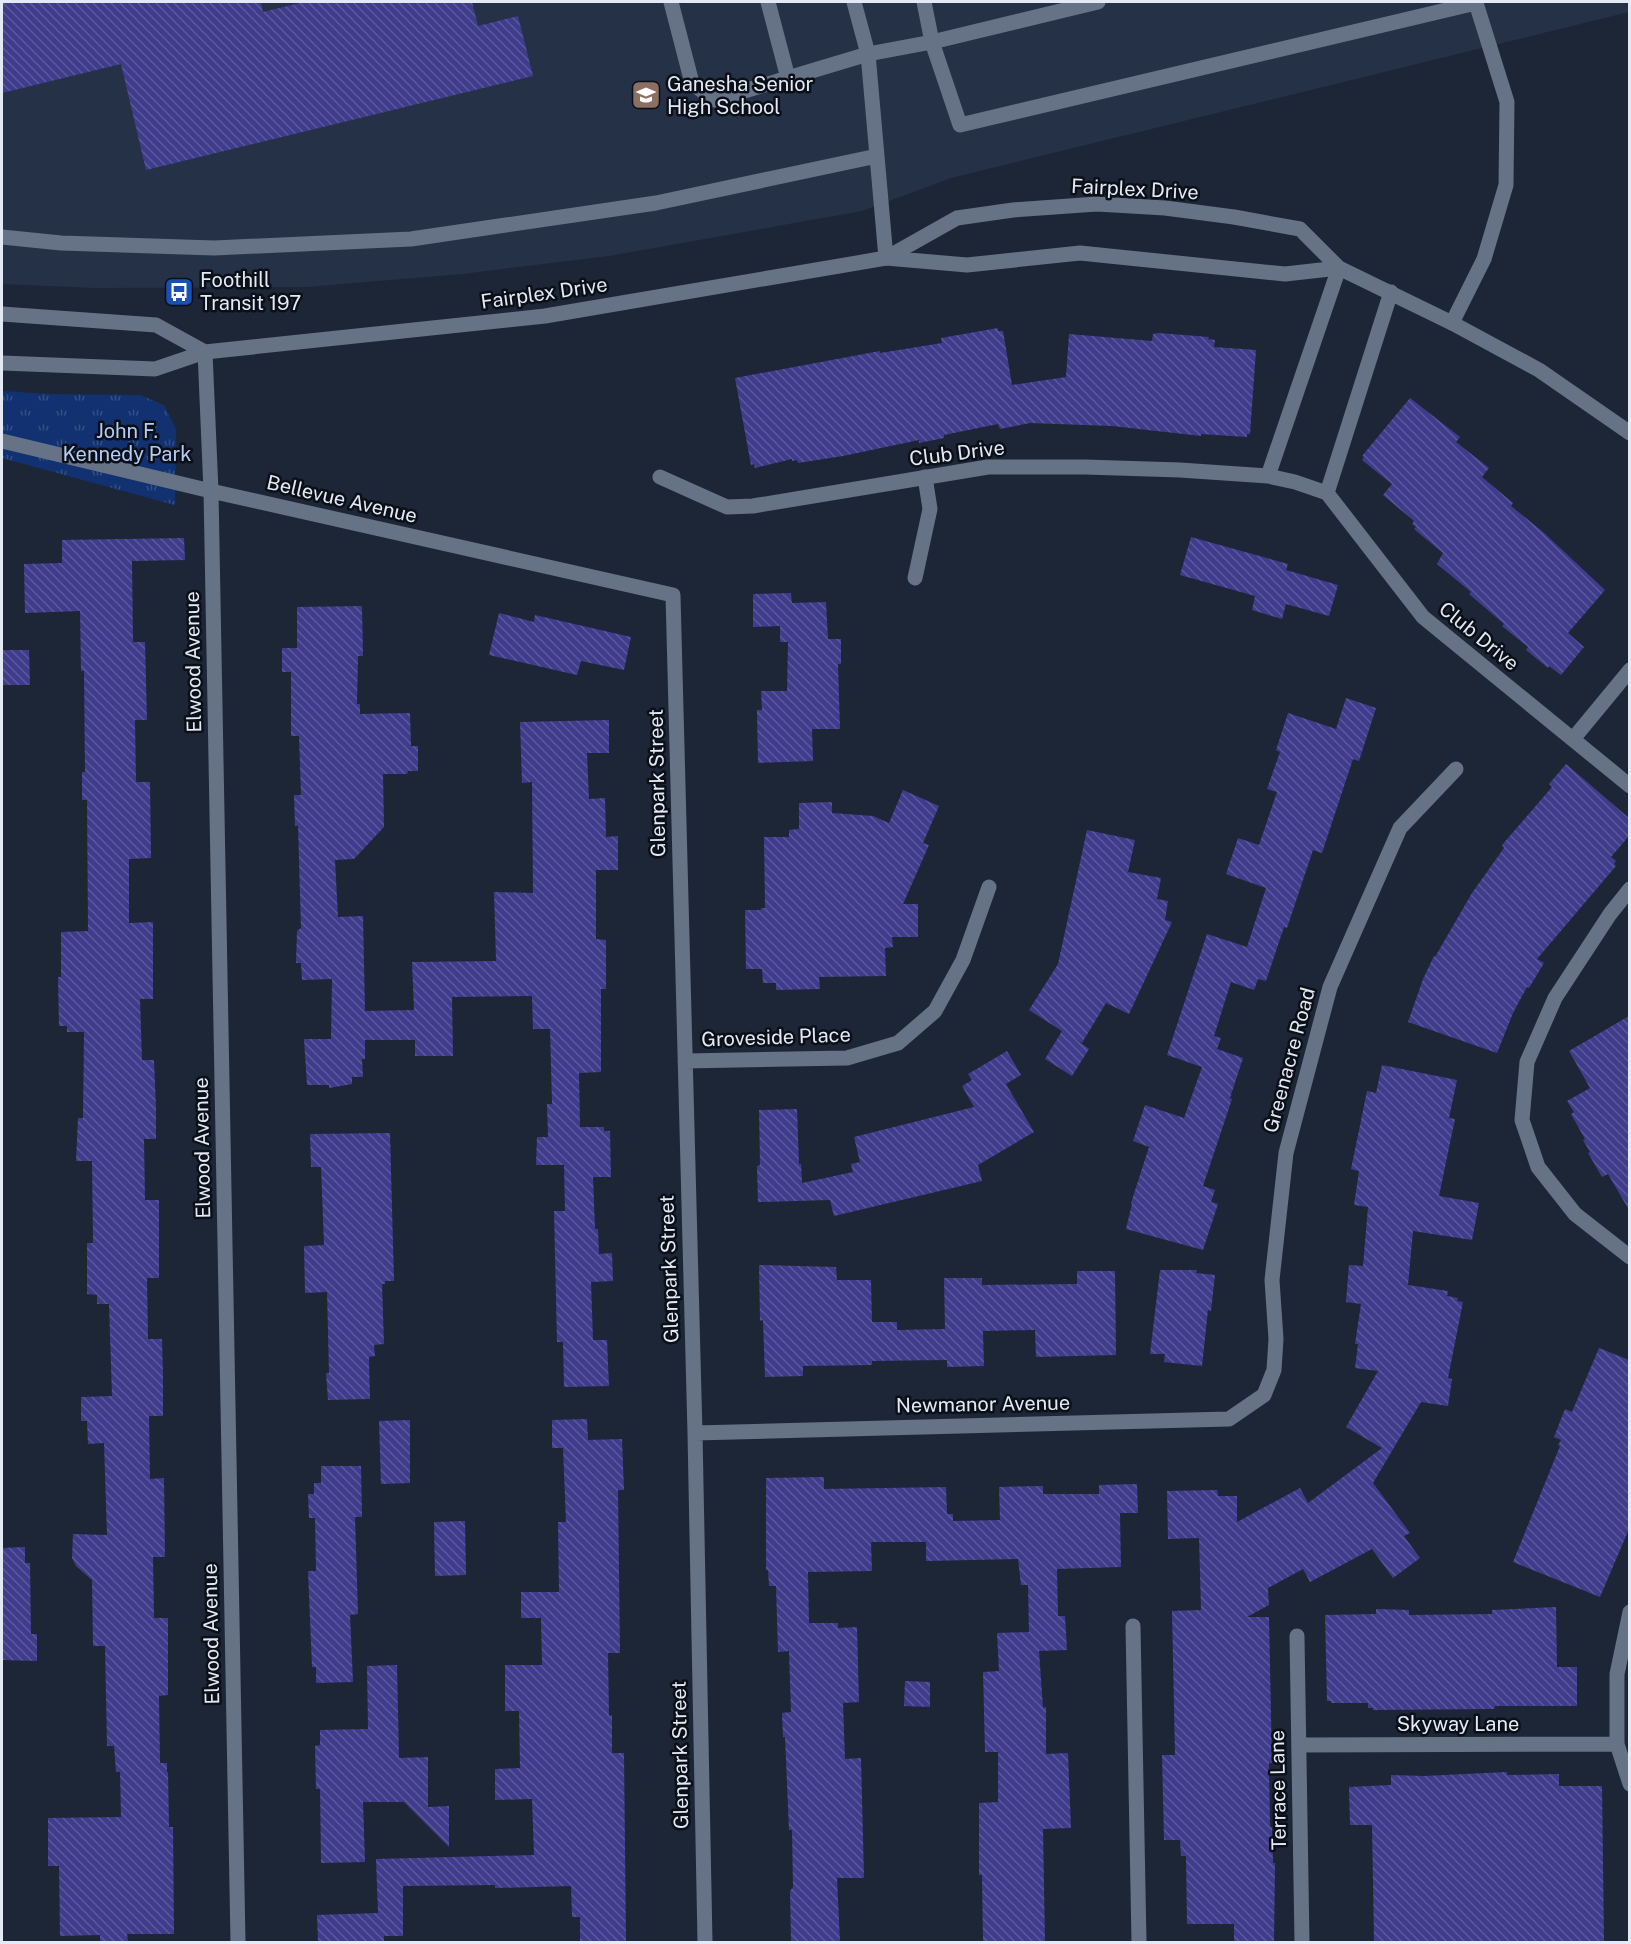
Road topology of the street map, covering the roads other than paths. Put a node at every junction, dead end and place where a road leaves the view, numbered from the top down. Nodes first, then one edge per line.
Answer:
1 (671, 2) edge
2 (768, 2) edge
3 (854, 2) edge
4 (924, 2) edge
5 (1098, 2) edge
6 (1476, 2) edge
7 (932, 42) junction
8 (868, 54) junction
9 (788, 78) junction
10 (877, 156) junction
11 (2, 237) edge
12 (886, 258) junction
13 (1339, 268) junction
14 (1391, 292) junction
15 (2, 314) edge
16 (1452, 322) junction
17 (205, 352) junction
18 (2, 363) edge
19 (1629, 433) edge
20 (2, 441) edge
21 (1269, 476) junction
22 (660, 477) dead end
23 (925, 477) junction
24 (211, 491) junction
25 (1327, 493) junction
26 (915, 578) dead end
27 (673, 595) joint
28 (1629, 670) edge
29 (1572, 739) junction
30 (1456, 769) dead end
31 (1629, 786) edge
32 (989, 887) dead end
33 (1629, 889) edge
34 (684, 1061) junction
35 (1629, 1257) edge
36 (1264, 1395) joint
37 (694, 1432) junction
38 (1628, 1618) edge
39 (1133, 1626) dead end
40 (1297, 1636) dead end
41 (1617, 1744) junction
42 (1299, 1745) junction
43 (1629, 1784) edge
44 (238, 1942) edge
45 (705, 1942) edge
46 (1138, 1942) edge
47 (1302, 1942) edge

1 - 9 street
2 - 9 street
3 - 8 street
4 - 7 street
5 - 7 street
6 - 7 street
6 - 16 street
7 - 8 street
8 - 9 street
8 - 10 street
10 - 11 street
10 - 12 street
12 - 13 street, Fairplex Drive
12 - 13 street, Fairplex Drive
12 - 17 street, Fairplex Drive
13 - 14 street, Fairplex Drive
13 - 21 street
14 - 16 street, Fairplex Drive
14 - 25 street
15 - 17 street
16 - 19 street, Fairplex Drive
17 - 18 street, Fairplex Drive
17 - 24 street, Elwood Avenue
20 - 24 street, Bellevue Avenue
21 - 23 street, Club Drive
21 - 25 street, Club Drive
22 - 23 street, Club Drive
23 - 26 street
24 - 27 street, Bellevue Avenue
24 - 44 street, Elwood Avenue
25 - 29 street, Club Drive
27 - 34 street, Glenpark Street
28 - 29 street
29 - 31 street, Club Drive
30 - 36 street, Greenacre Road
32 - 34 street, Groveside Place
33 - 35 street
34 - 37 street, Glenpark Street
36 - 37 street, Newmanor Avenue
37 - 45 street, Glenpark Street
38 - 41 street
39 - 46 street
40 - 42 street, Terrace Lane
41 - 42 street, Skyway Lane
41 - 43 street
42 - 47 street, Terrace Lane

